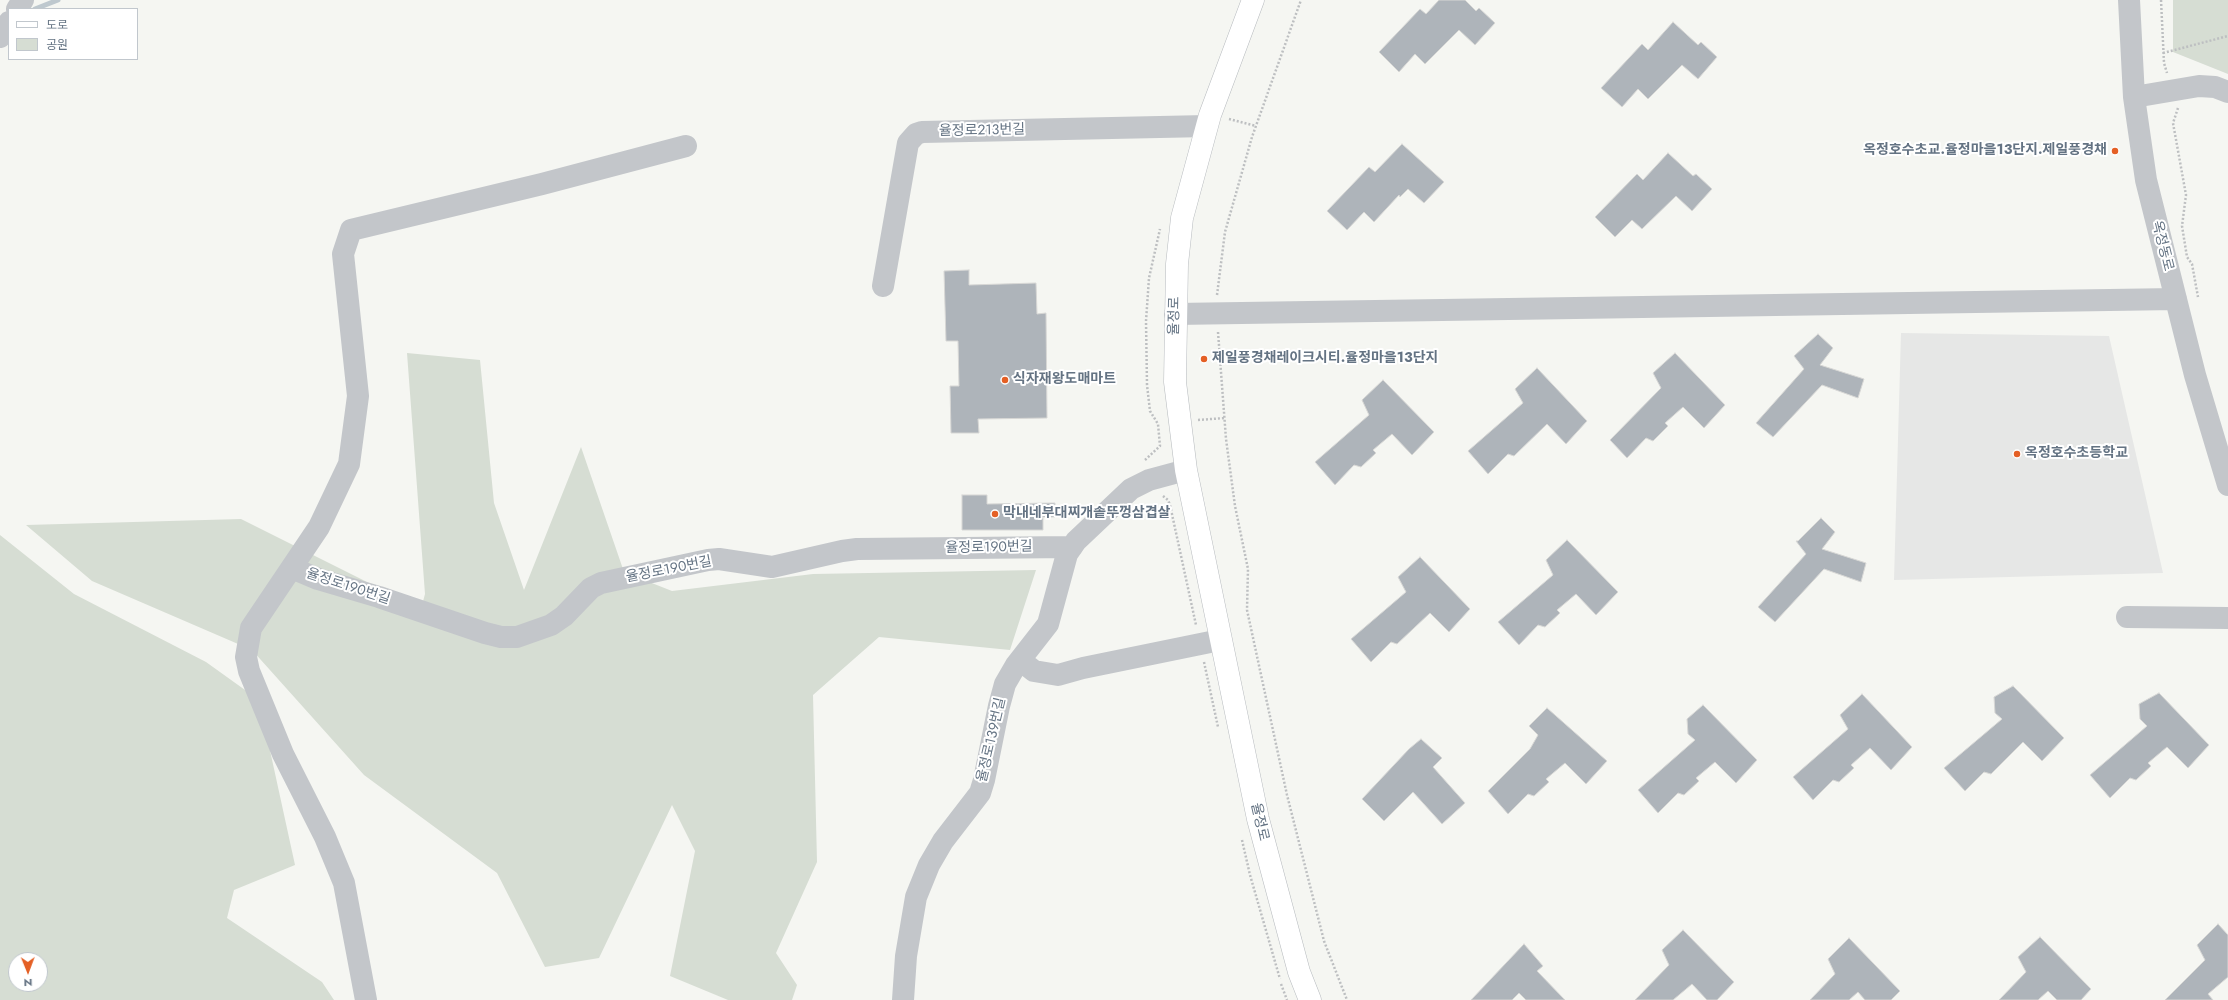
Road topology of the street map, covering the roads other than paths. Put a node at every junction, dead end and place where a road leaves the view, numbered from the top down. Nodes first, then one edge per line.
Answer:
1 (1254, 0) edge
2 (2129, 0) edge
3 (2228, 92) edge
4 (2134, 97) junction
5 (1207, 126) junction
6 (686, 146) dead end
7 (884, 286) dead end
8 (2176, 299) junction
9 (1175, 314) junction
10 (1186, 470) junction
11 (2228, 485) edge
12 (1072, 547) junction
13 (292, 568) junction
14 (2127, 617) dead end
15 (2228, 618) edge
16 (1220, 640) junction
17 (1020, 660) junction
18 (366, 1000) edge
19 (903, 1000) edge
20 (1310, 1000) edge

1 - 5 main road, 율정로
2 - 4 street, 옥정동로
3 - 4 street
4 - 8 street, 옥정동로
5 - 7 street, 율정로213번길
5 - 9 main road, 율정로
6 - 13 street
8 - 9 street
8 - 11 street, 옥정동로
9 - 10 main road, 율정로
10 - 12 street, 율정로139번길
10 - 16 main road, 율정로
12 - 13 street, 율정로190번길
12 - 17 street, 율정로139번길
13 - 18 street
14 - 15 street
16 - 17 street
16 - 20 main road, 율정로
17 - 19 street, 율정로139번길

